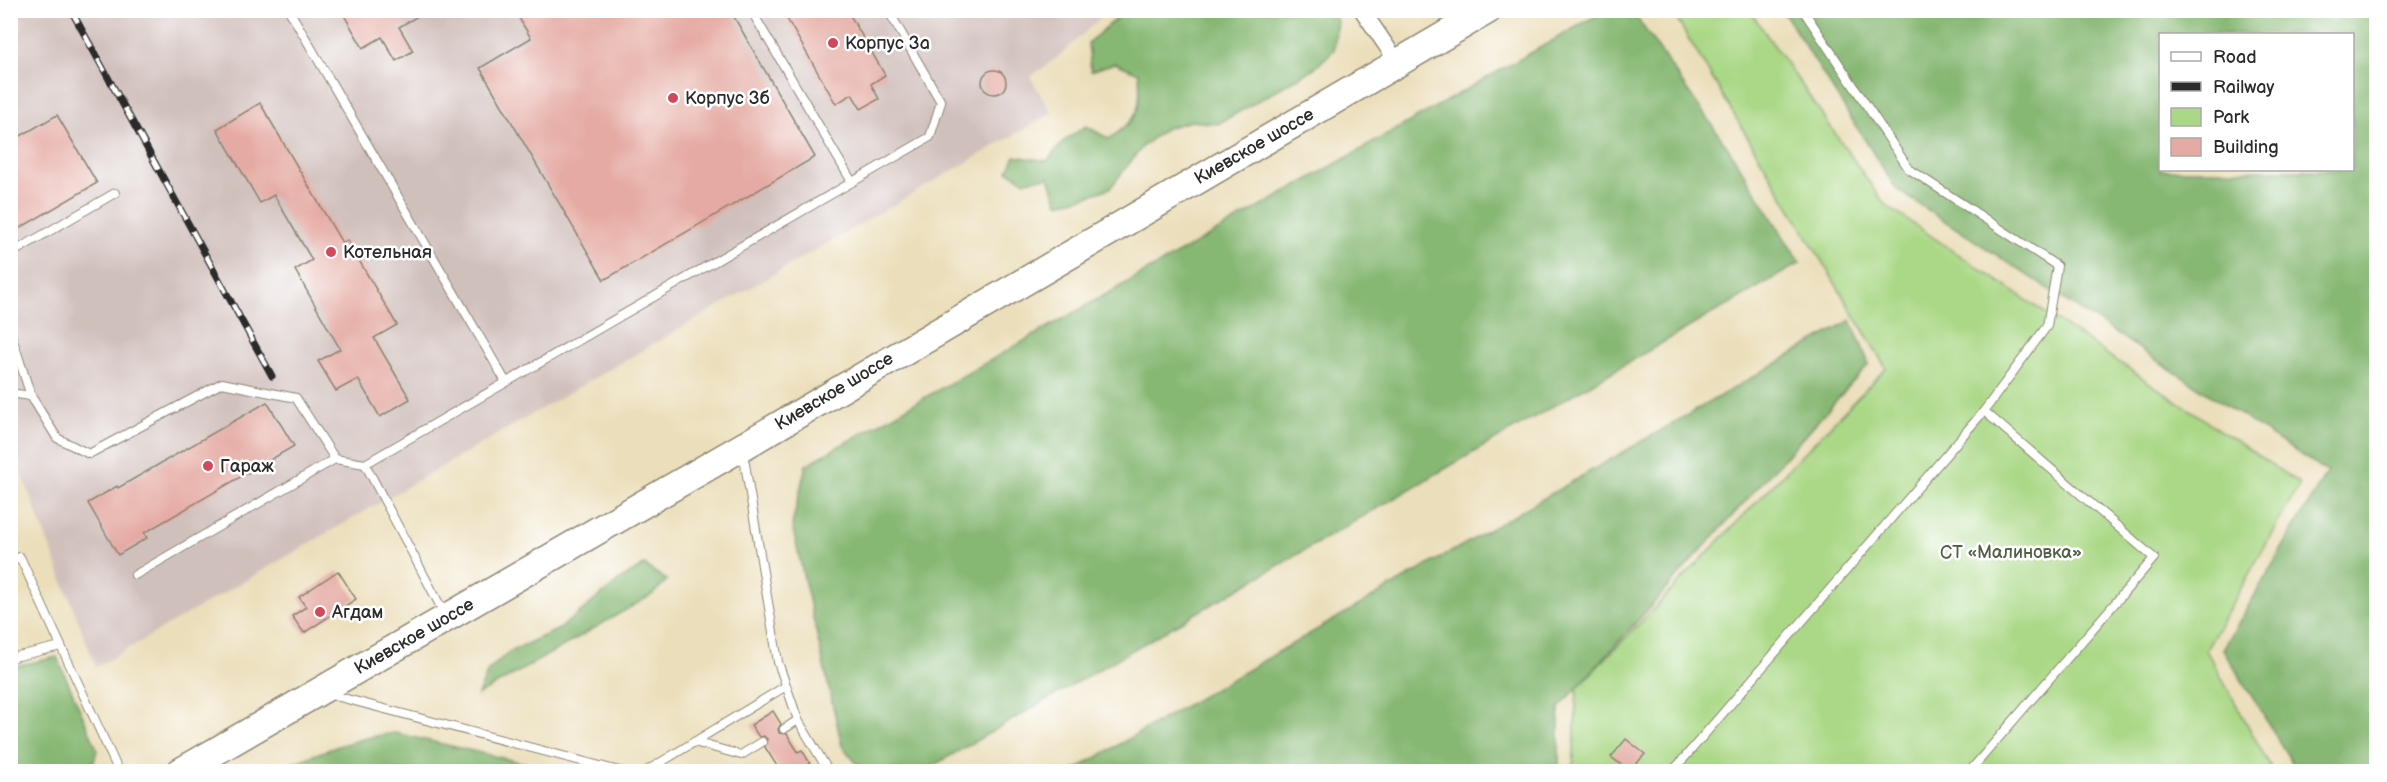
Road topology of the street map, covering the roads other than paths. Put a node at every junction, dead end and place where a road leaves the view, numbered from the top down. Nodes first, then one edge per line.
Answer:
1 (289, 10) edge
2 (752, 10) edge
3 (888, 10) edge
4 (1362, 10) edge
5 (1488, 10) edge
6 (1803, 10) edge
7 (1398, 63) junction
8 (852, 182) junction
9 (115, 193) dead end
10 (10, 254) edge
11 (10, 331) edge
12 (506, 382) junction
13 (10, 393) edge
14 (31, 396) junction
15 (1984, 411) junction
16 (742, 447) junction
17 (335, 459) junction
18 (364, 464) junction
19 (10, 561) edge
20 (135, 575) dead end
21 (446, 617) junction
22 (61, 646) junction
23 (10, 658) edge
24 (786, 686) junction
25 (318, 692) junction
26 (798, 720) junction
27 (784, 729) dead end
28 (694, 742) junction
29 (762, 742) dead end
30 (119, 771) edge
31 (180, 771) edge
32 (623, 771) edge
33 (645, 771) edge
34 (829, 771) edge
35 (1672, 771) edge
36 (1969, 771) edge

1 - 12 lane
2 - 8 lane
3 - 8 lane
4 - 7 street
5 - 7 highway, Киевское шоссе
6 - 15 lane
7 - 16 highway, Киевское шоссе
8 - 12 lane
9 - 10 lane
11 - 14 lane
12 - 18 lane
13 - 14 lane
14 - 17 lane
15 - 35 lane
15 - 36 lane
16 - 21 highway, Киевское шоссе
16 - 24 lane
17 - 18 lane
17 - 20 lane
18 - 21 lane
19 - 22 lane
21 - 25 highway, Киевское шоссе
22 - 23 lane
22 - 30 lane
24 - 26 lane
24 - 28 lane
25 - 31 highway, Киевское шоссе
25 - 32 lane
26 - 27 lane
26 - 34 lane
28 - 29 lane
28 - 33 lane

